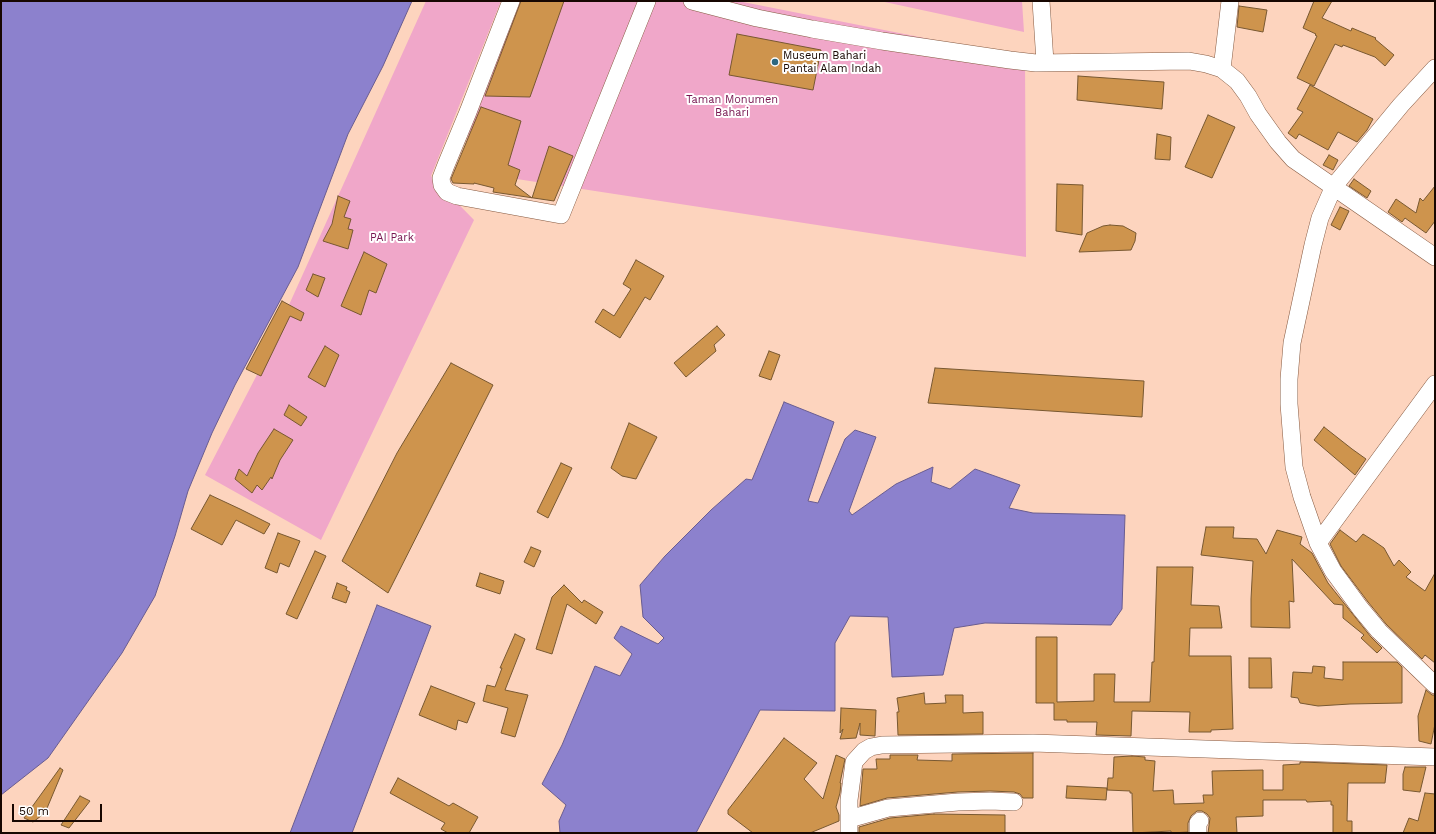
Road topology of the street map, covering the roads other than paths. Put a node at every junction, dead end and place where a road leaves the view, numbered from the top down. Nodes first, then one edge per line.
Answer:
1 (511, 1) edge
2 (647, 1) edge
3 (692, 1) edge
4 (1041, 1) edge
5 (1230, 1) edge
6 (1045, 62) junction
7 (1435, 68) edge
8 (1222, 69) junction
9 (1334, 186) junction
10 (1435, 257) edge
11 (1435, 384) edge
12 (1318, 543) junction
13 (1435, 685) edge
14 (1435, 757) edge
15 (1014, 802) dead end
16 (849, 826) edge

1 - 2 street
3 - 6 street
4 - 6 street
5 - 8 street
6 - 8 street
7 - 9 street
8 - 9 street
9 - 10 street
9 - 12 street
11 - 12 street
12 - 13 street
14 - 16 street
15 - 16 street

